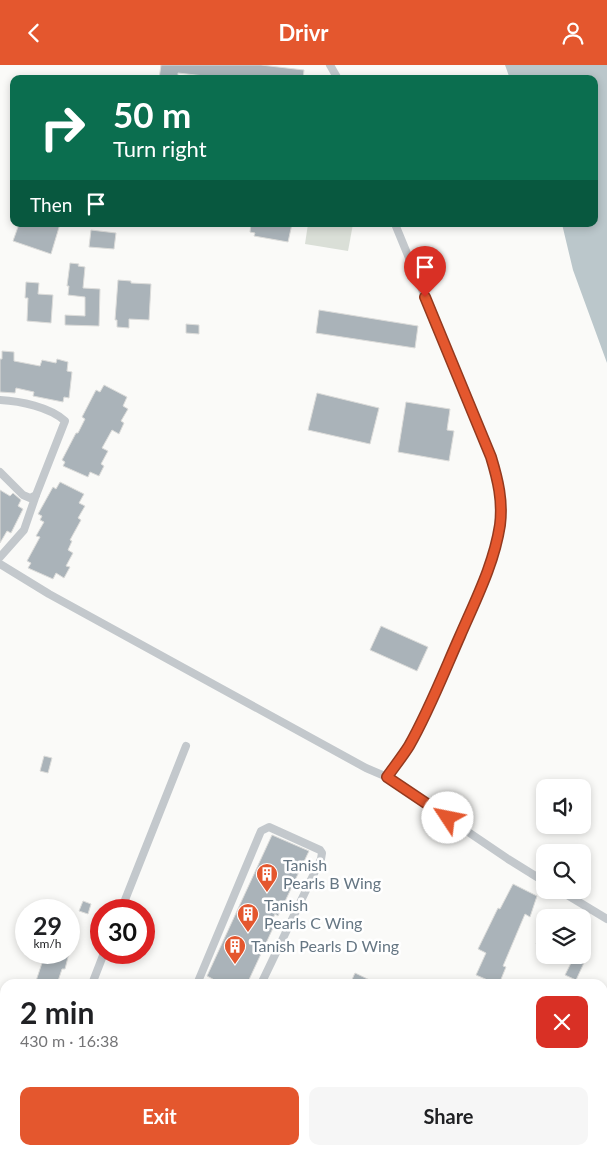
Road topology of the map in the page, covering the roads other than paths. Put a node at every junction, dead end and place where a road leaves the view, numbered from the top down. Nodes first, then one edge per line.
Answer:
1 (395, 227) edge
2 (0, 400) edge
3 (0, 472) edge
4 (36, 495) junction
5 (0, 557) edge
6 (0, 564) edge
7 (186, 747) dead end
8 (387, 777) junction
9 (536, 876) edge
10 (125, 899) edge
11 (574, 899) edge
12 (607, 919) edge
13 (100, 964) edge
14 (94, 979) edge
15 (199, 979) edge
16 (263, 979) edge

1 - 8 street
2 - 4 street
3 - 4 street
4 - 5 street
6 - 8 street
7 - 10 street
8 - 9 street
11 - 12 street
13 - 14 street
15 - 16 street

